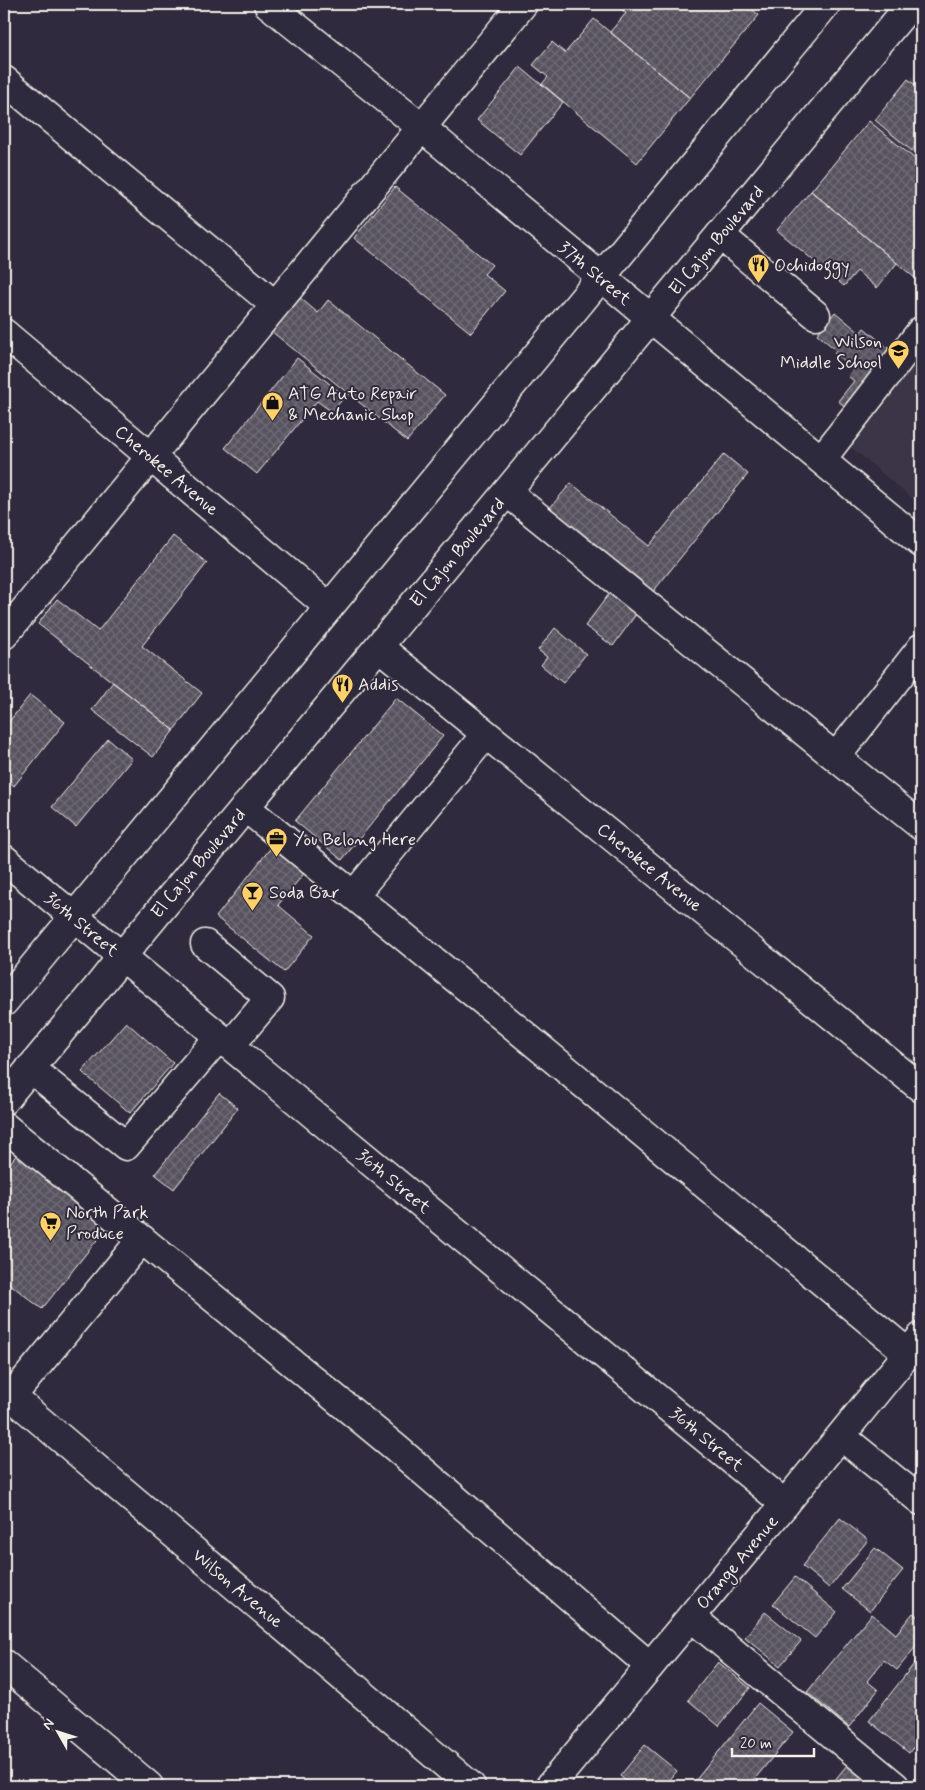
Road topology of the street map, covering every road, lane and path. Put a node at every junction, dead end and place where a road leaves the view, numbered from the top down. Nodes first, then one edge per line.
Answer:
1 (268, 4) edge
2 (523, 4) edge
3 (826, 4) edge
4 (912, 4) edge
5 (4, 80) edge
6 (421, 127) junction
7 (720, 235) junction
8 (601, 278) junction
9 (275, 306) junction
10 (816, 315) dead end
11 (650, 319) junction
12 (921, 331) edge
13 (4, 333) edge
14 (151, 456) junction
15 (821, 460) junction
16 (506, 492) junction
17 (921, 543) edge
18 (329, 607) junction
19 (8, 619) edge
20 (379, 646) junction
21 (921, 648) edge
22 (486, 734) junction
23 (836, 757) junction
24 (245, 807) junction
25 (921, 826) edge
26 (4, 859) edge
27 (354, 895) junction
28 (74, 917) junction
29 (205, 944) dead end
30 (121, 957) junction
31 (4, 1002) edge
32 (224, 1041) junction
33 (30, 1068) junction
34 (921, 1088) edge
35 (4, 1100) edge
36 (4, 1126) edge
37 (142, 1239) junction
38 (915, 1345) edge
39 (9, 1402) edge
40 (841, 1436) junction
41 (921, 1501) edge
42 (785, 1504) junction
43 (691, 1617) junction
44 (4, 1664) edge
45 (650, 1666) junction
46 (149, 1786) edge
47 (471, 1786) edge
48 (550, 1786) edge
49 (895, 1786) edge

1 - 6 street, 37th Street
2 - 6 street
3 - 8 street
4 - 7 street, El Cajon Boulevard
5 - 9 street
6 - 8 street, 37th Street
6 - 9 street
7 - 10 street
7 - 11 street, El Cajon Boulevard
8 - 11 street, 37th Street
8 - 18 street
9 - 14 street
11 - 15 street, 37th Street
11 - 16 street, El Cajon Boulevard
12 - 15 street
13 - 14 street, Cherokee Avenue
14 - 18 street, Cherokee Avenue
14 - 19 street
15 - 17 street, 37th Street
16 - 20 street, El Cajon Boulevard
16 - 23 street
18 - 28 street
20 - 22 street, Cherokee Avenue
20 - 24 street, El Cajon Boulevard
21 - 23 street
22 - 27 street
22 - 34 street, Cherokee Avenue
23 - 25 street
24 - 27 street
24 - 30 street, El Cajon Boulevard
26 - 28 street, 36th Street
27 - 38 street
28 - 30 street, 36th Street
28 - 31 street
29 - 32 street
30 - 32 street, 36th Street
30 - 33 street, El Cajon Boulevard
32 - 33 street
32 - 42 street, 36th Street
33 - 35 street, El Cajon Boulevard
36 - 37 street
37 - 39 street
37 - 45 street
38 - 40 street, Orange Avenue
39 - 47 street, Wilson Avenue
40 - 41 street
40 - 42 street, Orange Avenue
42 - 43 street, Orange Avenue
43 - 45 street, Orange Avenue
43 - 49 street
44 - 46 street
45 - 48 street, Orange Avenue

